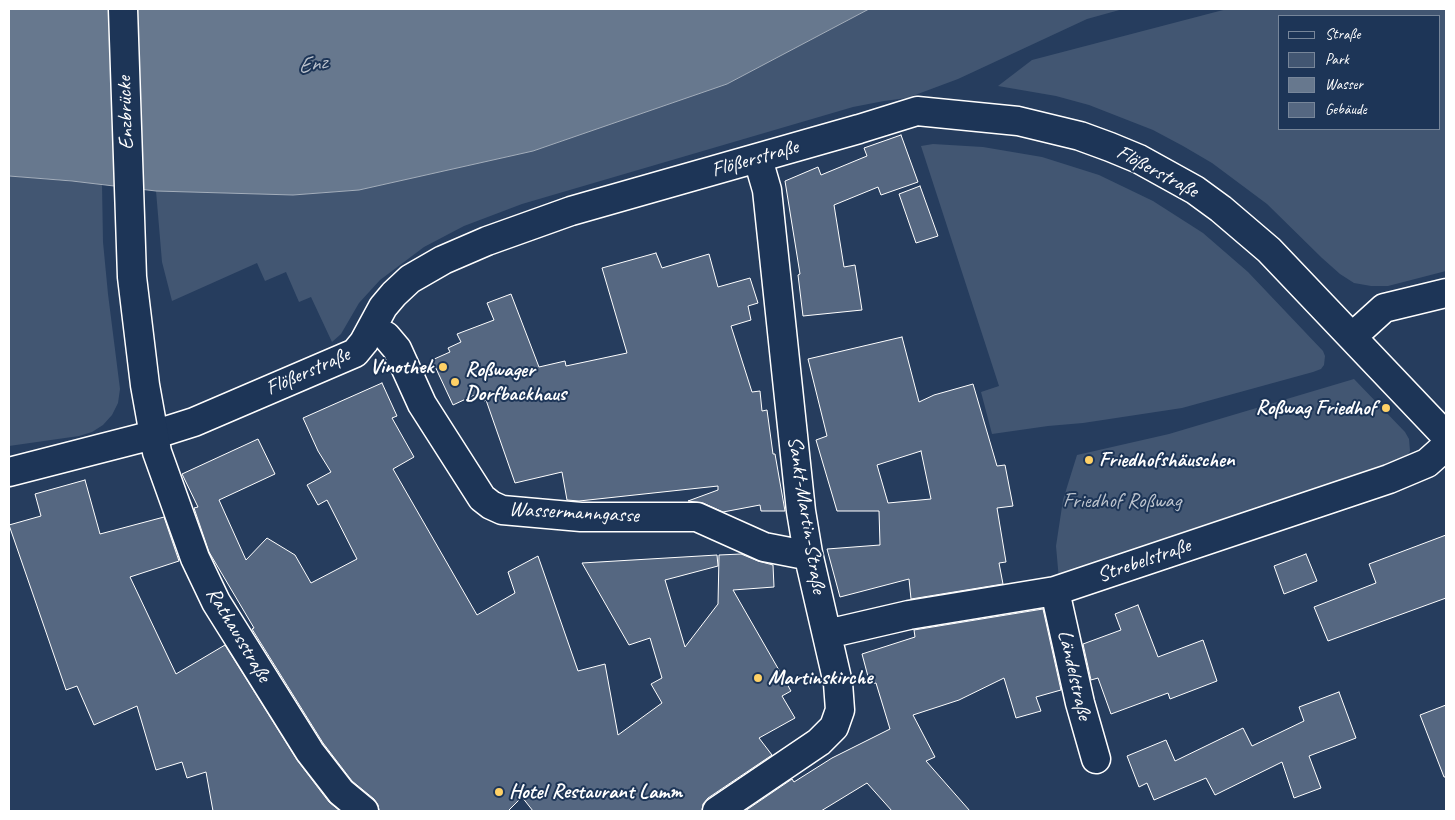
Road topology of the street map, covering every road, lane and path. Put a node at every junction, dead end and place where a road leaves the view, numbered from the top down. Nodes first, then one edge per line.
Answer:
1 (123, 9) edge
2 (758, 158) junction
3 (1446, 293) edge
4 (372, 328) junction
5 (1352, 337) junction
6 (153, 435) junction
7 (1446, 436) edge
8 (1446, 446) edge
9 (9, 472) edge
10 (808, 553) junction
11 (1055, 591) junction
12 (827, 634) junction
13 (1096, 758) dead end
14 (364, 811) edge
15 (717, 811) edge

1 - 6 street, Enzbrücke
2 - 4 street, Flößerstraße
2 - 5 street, Flößerstraße
2 - 10 street, Sankt-Martin-Straße
3 - 5 street
4 - 6 street, Flößerstraße
4 - 10 street, Wassermanngasse
5 - 7 street, Flößerstraße
6 - 9 street, Flößerstraße
6 - 14 street, Rathausstraße
8 - 11 street, Strebelstraße
10 - 12 street, Sankt-Martin-Straße
11 - 12 street, Strebelstraße
11 - 13 street, Ländelstraße
12 - 15 street, Sankt-Martin-Straße

